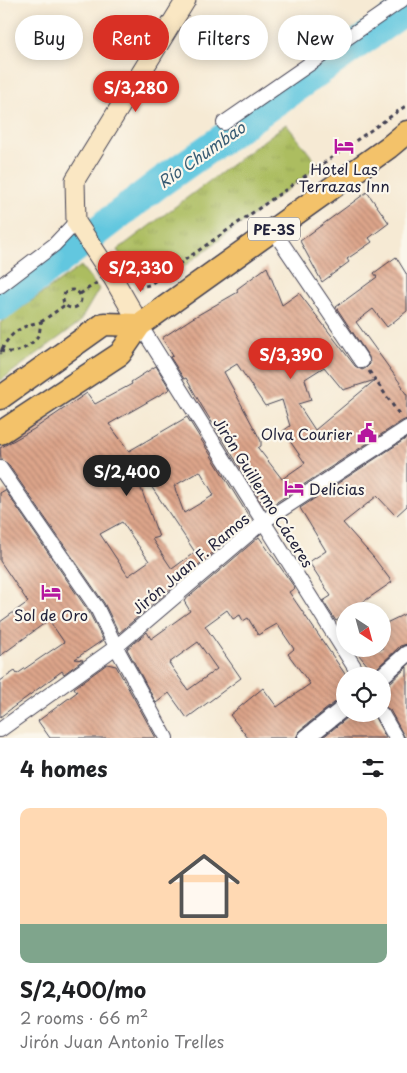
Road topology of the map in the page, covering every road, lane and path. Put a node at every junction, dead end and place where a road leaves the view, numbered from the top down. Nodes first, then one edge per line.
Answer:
1 (186, 0) edge
2 (402, 0) edge
3 (407, 105) edge
4 (224, 123) dead end
5 (407, 132) edge
6 (398, 144) edge
7 (77, 225) junction
8 (273, 230) junction
9 (136, 284) dead end
10 (0, 286) edge
11 (65, 305) junction
12 (41, 322) junction
13 (140, 325) junction
14 (0, 352) edge
15 (362, 361) joint
16 (0, 398) edge
17 (404, 423) edge
18 (0, 433) edge
19 (0, 468) edge
20 (264, 522) junction
21 (116, 647) junction
22 (407, 654) edge
23 (354, 667) edge
24 (391, 668) edge
25 (336, 714) edge
26 (387, 722) edge
27 (0, 730) edge
28 (166, 738) edge
29 (306, 738) edge
30 (396, 738) edge

1 - 7 main road
2 - 4 street
3 - 9 path
5 - 6 highway, PE-3S
6 - 8 highway, PE-3S
7 - 10 street
7 - 13 main road
8 - 13 highway, PE-3S
8 - 15 street
11 - 11 path
11 - 12 path
12 - 14 path
12 - 14 path
13 - 16 highway
13 - 18 highway, PE-3S
13 - 20 street, Jirón Guillermo Cáceres
15 - 17 path
17 - 20 street, Jirón Juan F. Ramos
19 - 21 street
20 - 21 street, Jirón Juan F. Ramos
20 - 23 street, Jirón Guillermo Cáceres
21 - 27 street, Jirón Juan F. Ramos
21 - 28 street
22 - 24 street
25 - 29 street
26 - 30 street

